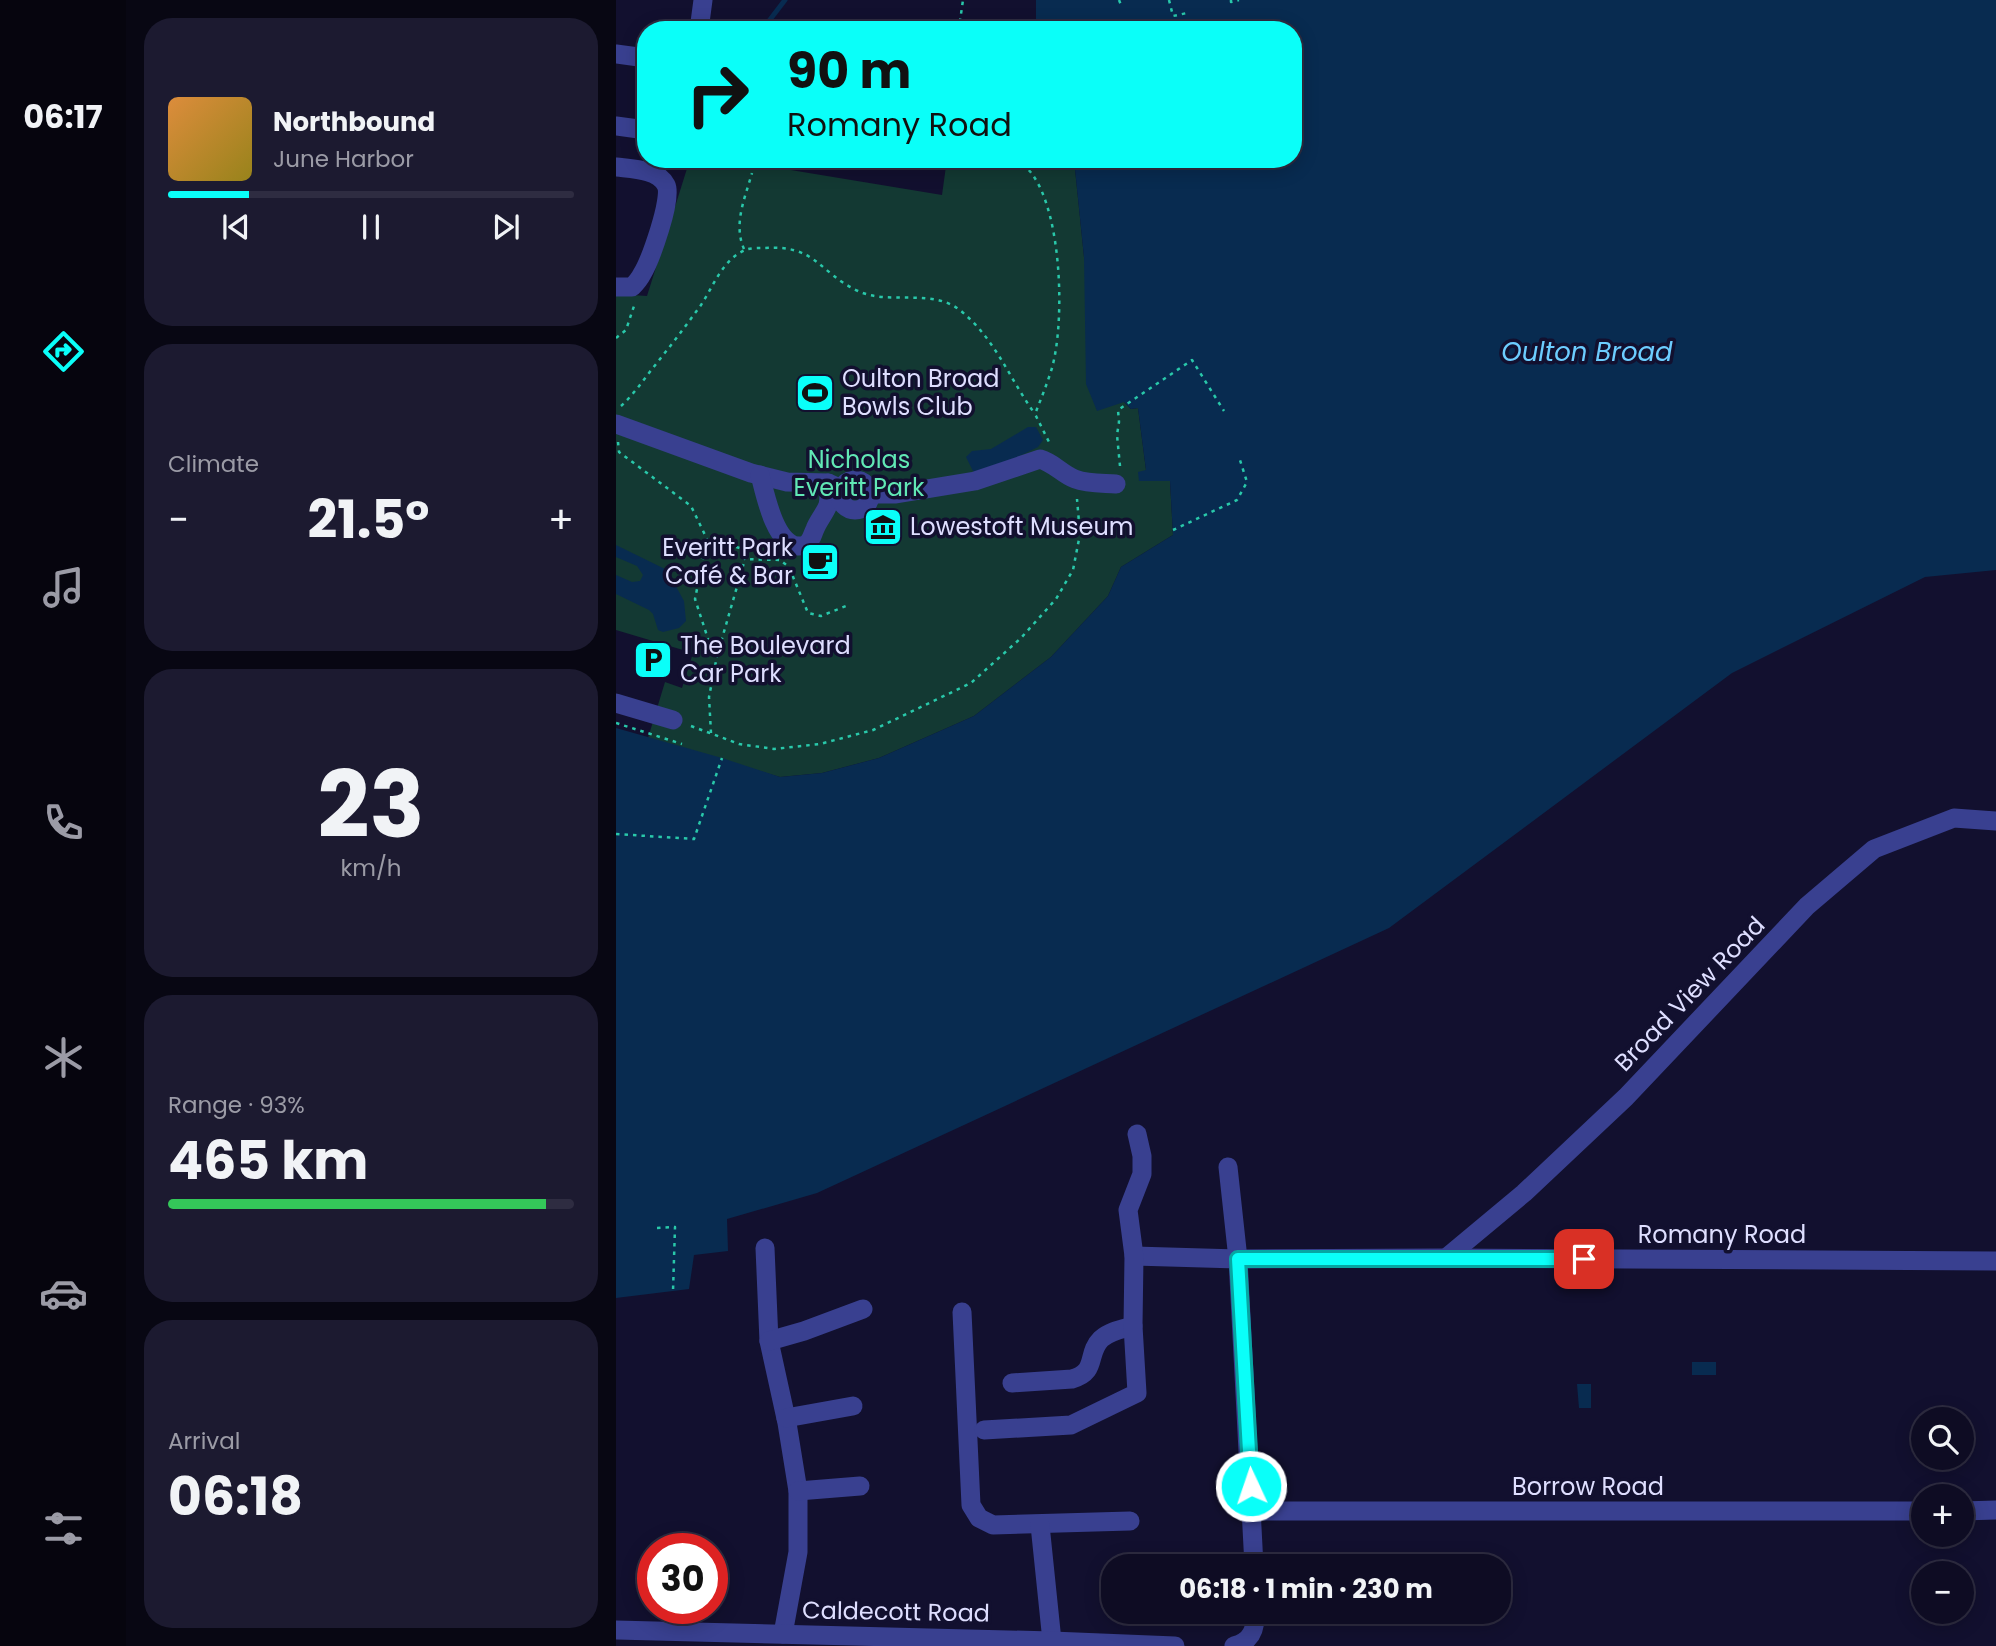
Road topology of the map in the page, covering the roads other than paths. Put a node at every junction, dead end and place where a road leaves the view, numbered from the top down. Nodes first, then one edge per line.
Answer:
1 (703, 0) edge
2 (700, 21) edge
3 (616, 54) edge
4 (637, 57) edge
5 (616, 126) edge
6 (637, 129) edge
7 (616, 167) edge
8 (624, 287) edge
9 (617, 432) edge
10 (760, 475) junction
11 (1119, 477) road end
12 (835, 486) junction
13 (616, 703) edge
14 (673, 720) road end
15 (1996, 821) edge
16 (1996, 840) edge
17 (1137, 1133) dead end
18 (1228, 1167) dead end
19 (765, 1248) dead end
20 (1134, 1256) junction
21 (1446, 1258) junction
22 (1238, 1259) junction
23 (1996, 1261) edge
24 (863, 1310) dead end
25 (962, 1312) dead end
26 (1133, 1326) junction
27 (769, 1341) junction
28 (1012, 1383) dead end
29 (853, 1406) dead end
30 (787, 1420) junction
31 (984, 1430) dead end
32 (860, 1486) dead end
33 (798, 1491) junction
34 (1996, 1510) edge
35 (1253, 1511) junction
36 (1911, 1511) edge
37 (1974, 1511) edge
38 (1130, 1521) dead end
39 (1040, 1525) junction
40 (1254, 1554) edge
41 (1256, 1624) edge
42 (616, 1630) edge
43 (783, 1634) junction
44 (1052, 1641) junction
45 (1175, 1646) edge
46 (1234, 1646) edge

1 - 2 street
3 - 4 street
5 - 6 street
7 - 8 street
9 - 10 street
10 - 12 street
10 - 12 street
11 - 12 street
13 - 14 street
15 - 16 street
15 - 21 street, Broad View Road
17 - 20 street
18 - 22 street
19 - 27 street
20 - 22 street, Romany Road
20 - 26 street
21 - 22 street, Romany Road
21 - 23 street, Romany Road
22 - 35 street
24 - 27 street
25 - 39 street
26 - 28 street
26 - 31 street
27 - 30 street
29 - 30 street
30 - 33 street
32 - 33 street
33 - 43 street
34 - 37 street
35 - 36 street, Borrow Road
35 - 40 street
38 - 39 street
39 - 44 street
41 - 46 street
42 - 43 street, Caldecott Road
43 - 44 street, Caldecott Road
44 - 45 street, Caldecott Road

